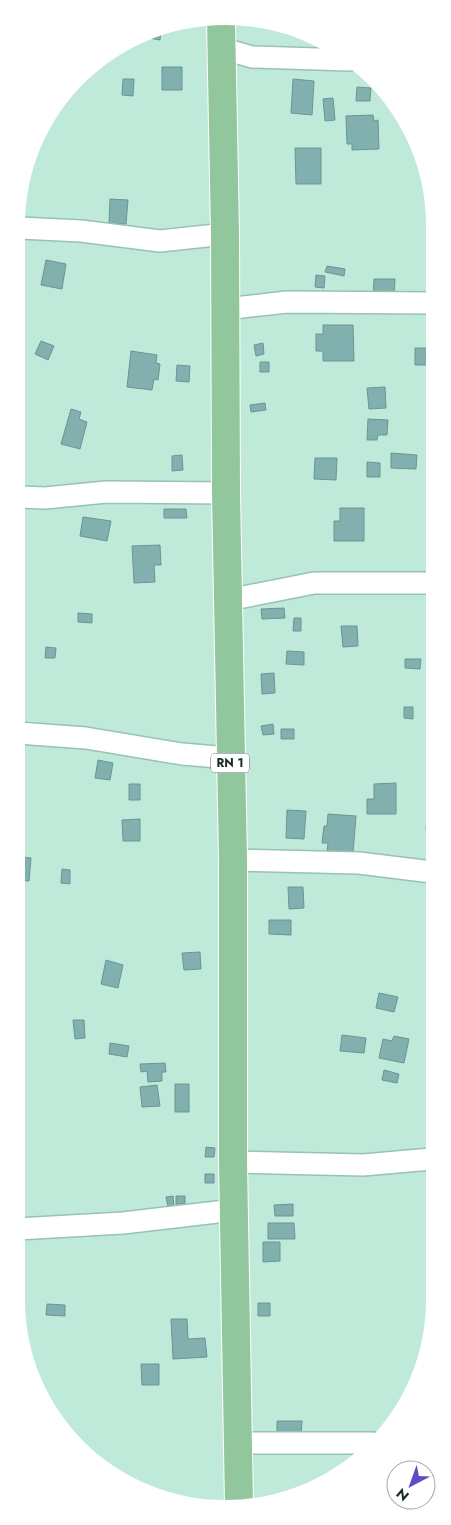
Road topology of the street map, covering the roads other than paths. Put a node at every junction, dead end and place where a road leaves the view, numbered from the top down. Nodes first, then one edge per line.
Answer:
1 (221, 25) edge
2 (222, 48) junction
3 (338, 60) edge
4 (25, 228) edge
5 (225, 234) junction
6 (426, 303) edge
7 (225, 310) junction
8 (226, 493) junction
9 (25, 498) edge
10 (426, 583) edge
11 (228, 600) junction
12 (25, 734) edge
13 (230, 758) junction
14 (233, 860) junction
15 (426, 871) edge
16 (426, 1159) edge
17 (233, 1162) junction
18 (234, 1210) junction
19 (25, 1228) edge
20 (237, 1443) junction
21 (365, 1443) edge
22 (238, 1500) edge

1 - 2 main road, RN 1
2 - 3 street
2 - 5 main road, RN 1
4 - 5 street
5 - 7 main road, RN 1
6 - 7 street
7 - 8 main road, RN 1
8 - 9 street
8 - 11 main road, RN 1
10 - 11 street
11 - 13 main road, RN 1
12 - 13 street
13 - 14 main road, RN 1
14 - 15 street
14 - 17 main road, RN 1
16 - 17 street
17 - 18 main road, RN 1
18 - 19 street
18 - 20 main road, RN 1
20 - 21 street
20 - 22 main road, RN 1

